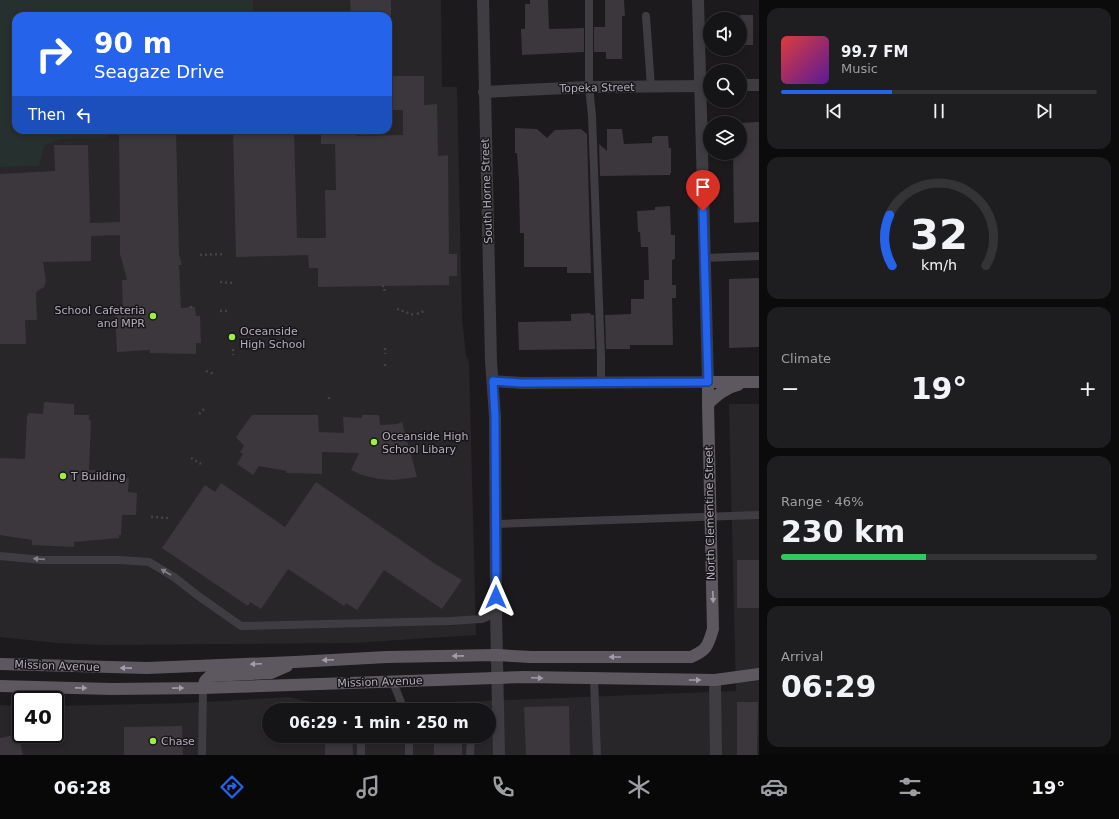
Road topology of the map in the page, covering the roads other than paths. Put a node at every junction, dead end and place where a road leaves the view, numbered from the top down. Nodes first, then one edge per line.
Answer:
1 (483, 0) edge
2 (589, 0) edge
3 (698, 0) edge
4 (646, 16) dead end
5 (703, 64) edge
6 (747, 85) edge
7 (759, 85) edge
8 (703, 86) edge
9 (589, 87) junction
10 (652, 87) junction
11 (484, 92) junction
12 (705, 108) edge
13 (759, 256) edge
14 (704, 258) junction
15 (493, 381) junction
16 (601, 382) junction
17 (708, 382) junction
18 (757, 382) edge
19 (708, 404) junction
20 (759, 515) edge
21 (710, 517) junction
22 (496, 524) junction
23 (0, 556) edge
24 (496, 613) junction
25 (709, 643) joint
26 (497, 655) junction
27 (295, 662) junction
28 (0, 664) edge
29 (759, 674) edge
30 (498, 678) junction
31 (594, 679) junction
32 (716, 680) junction
33 (393, 682) junction
34 (0, 686) edge
35 (203, 688) junction
36 (401, 703) edge
37 (360, 743) edge
38 (409, 743) edge
39 (471, 743) edge
40 (202, 755) edge
41 (361, 755) edge
42 (409, 755) edge
43 (470, 755) edge
44 (499, 755) edge
45 (597, 755) edge
46 (716, 755) edge

1 - 11 street, South Horne Street
2 - 9 lane
3 - 5 street
4 - 10 lane
6 - 7 street
8 - 10 street, Topeka Street
9 - 10 street, Topeka Street
9 - 11 street, Topeka Street
9 - 16 lane
11 - 15 street, South Horne Street
12 - 14 street
13 - 14 lane
14 - 17 street
15 - 16 street
15 - 22 street, South Horne Street
16 - 17 street
17 - 18 main road
17 - 19 main road, North Clementine Street
18 - 19 main road
19 - 21 main road, North Clementine Street
20 - 21 lane
21 - 22 lane
21 -> 25 main road, North Clementine Street
22 - 24 street, South Horne Street
24 -> 23 lane
24 - 26 street, South Horne Street
25 -> 26 main road, Mission Avenue
26 -> 27 main road, Mission Avenue
26 - 30 street, South Horne Street
27 -> 28 main road, Mission Avenue
27 - 35 main road
29 - 32 main road, Mission Avenue
30 -> 31 main road, Mission Avenue
30 - 33 main road, Mission Avenue
30 - 44 street, South Horne Street
31 -> 32 main road, Mission Avenue
31 - 45 lane
32 - 46 street
33 - 35 main road, Mission Avenue
33 - 36 lane
34 -> 35 main road, Mission Avenue
35 - 40 lane
37 - 41 lane
38 - 42 lane
39 - 43 lane

